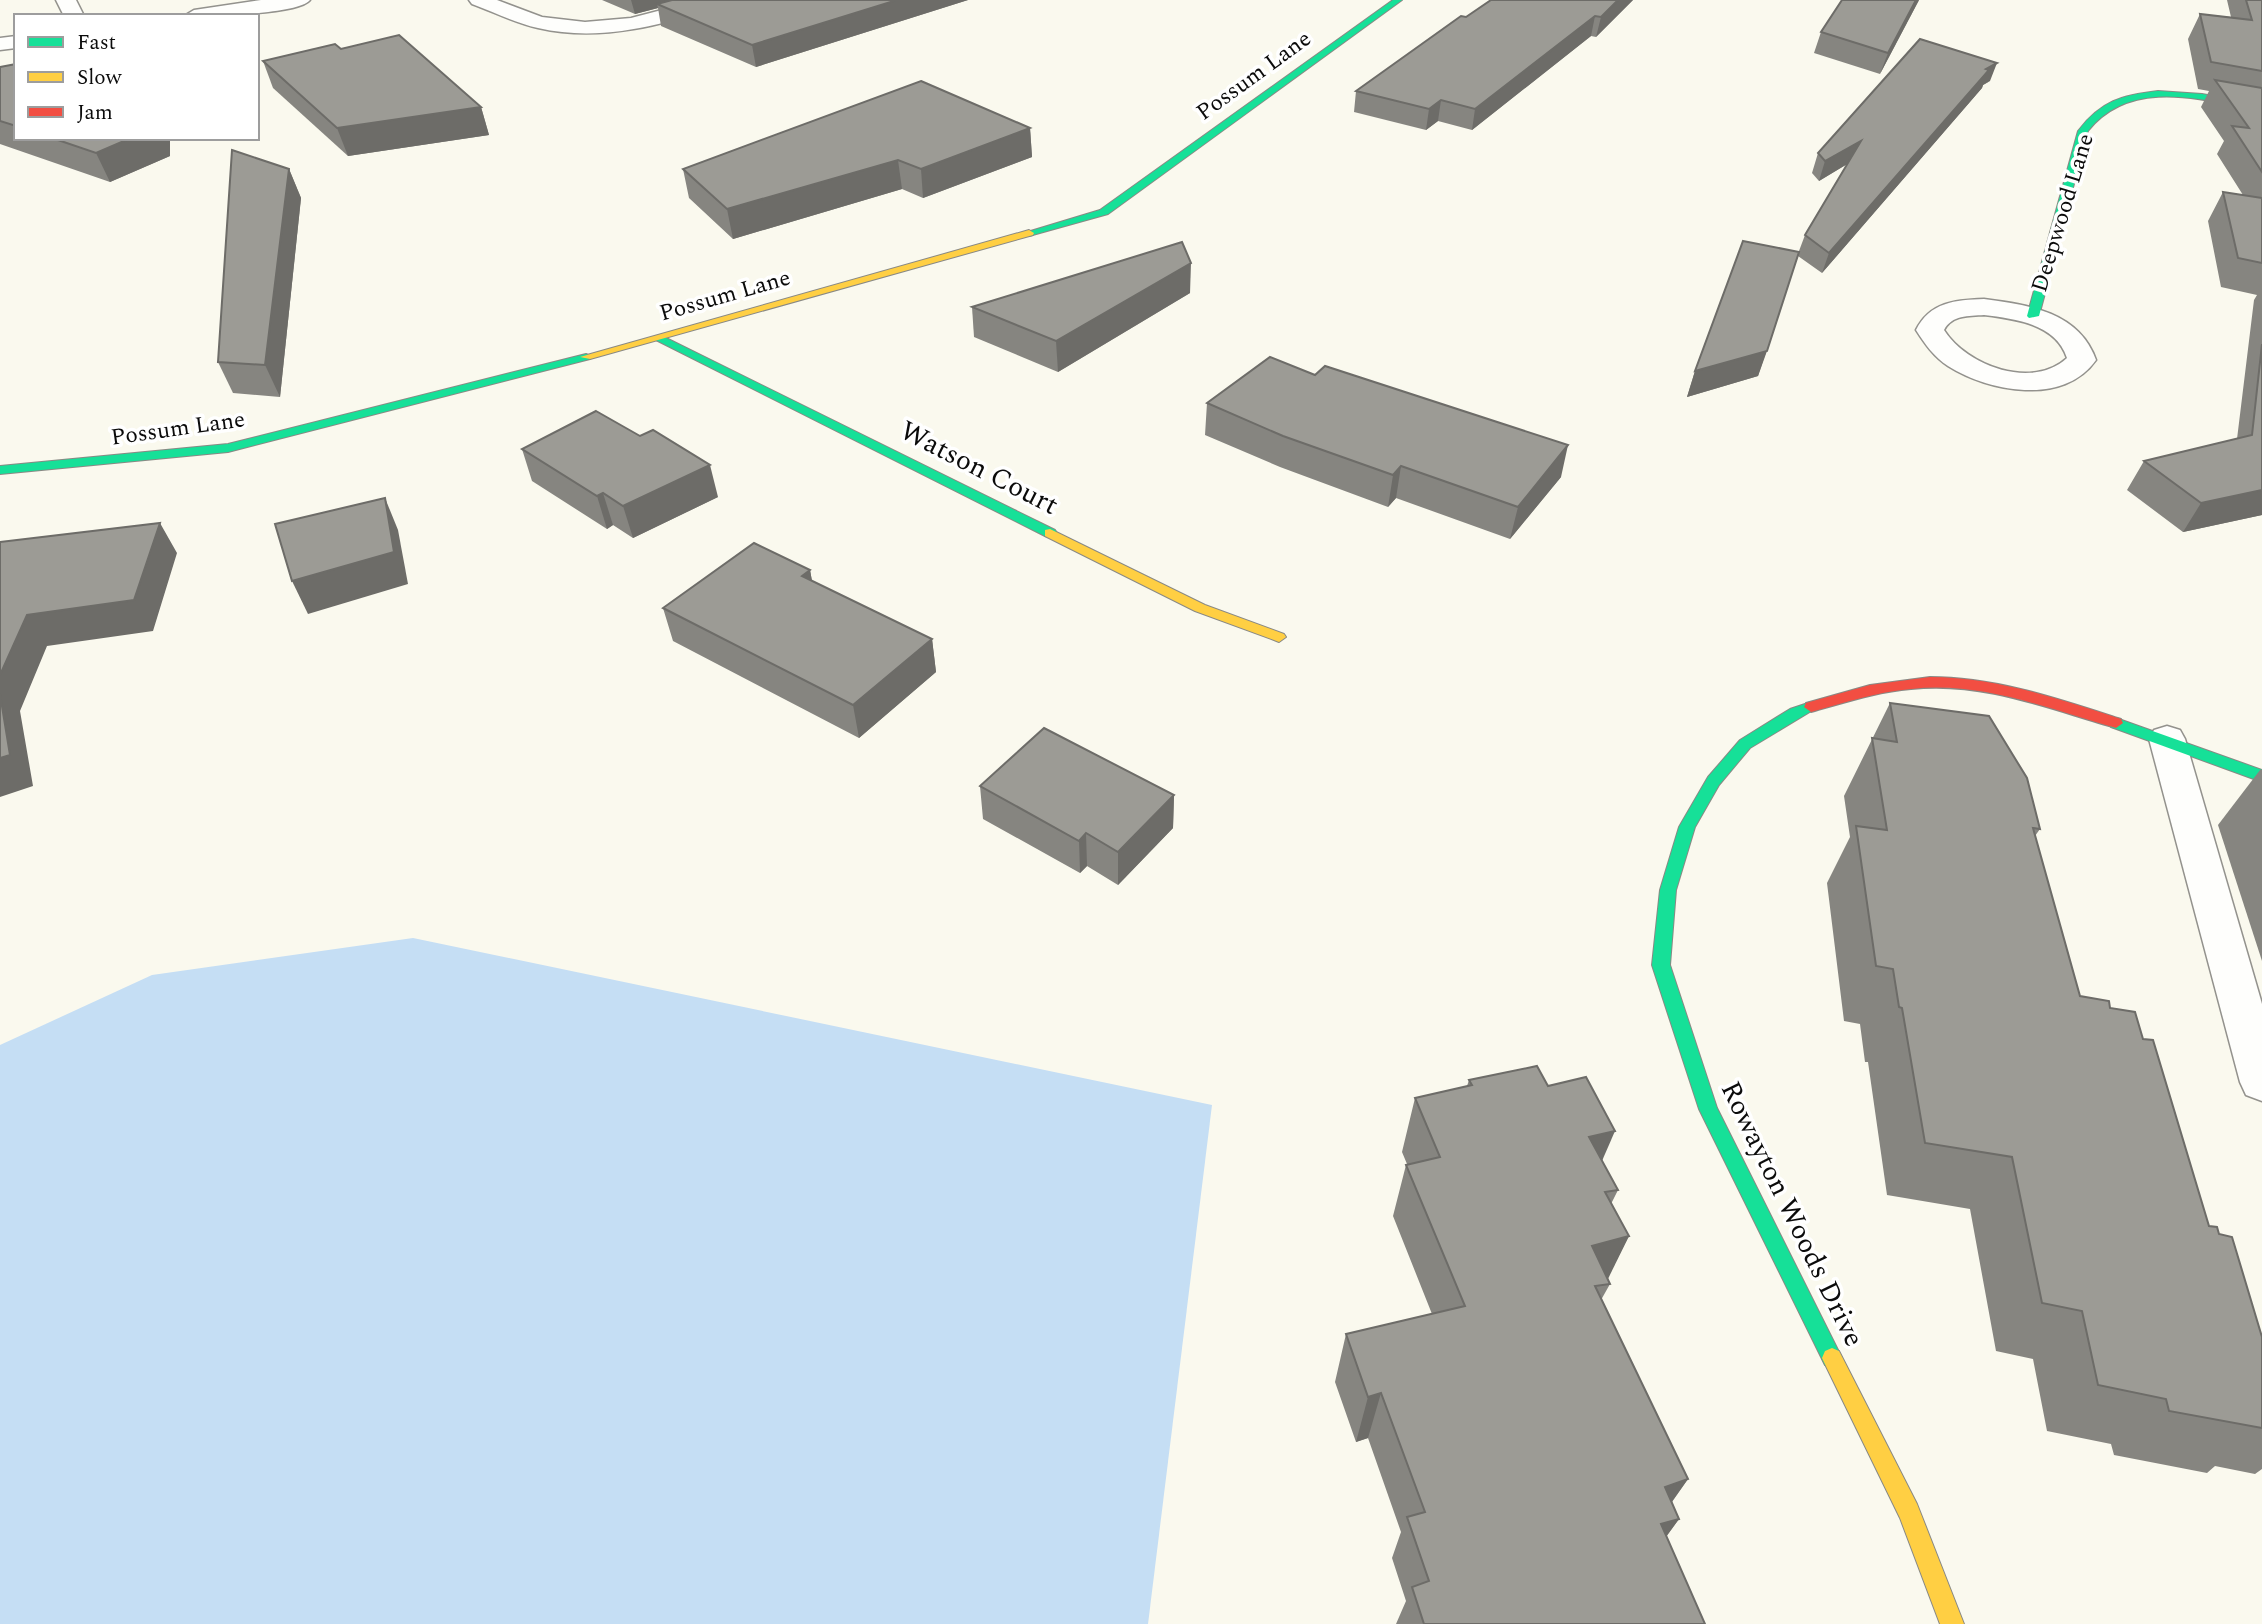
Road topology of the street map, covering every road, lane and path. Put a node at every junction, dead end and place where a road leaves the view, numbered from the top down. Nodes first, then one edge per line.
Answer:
1 (300, 0) edge
2 (479, 0) edge
3 (720, 0) edge
4 (1398, 0) edge
5 (207, 14) edge
6 (2262, 108) edge
7 (2033, 316) junction
8 (660, 338) junction
9 (0, 470) edge
10 (1279, 637) dead end
11 (2167, 739) junction
12 (2262, 776) edge
13 (2262, 1082) edge
14 (1952, 1624) edge

1 - 5 street
2 - 3 street
4 - 8 street, Possum Lane
6 - 7 street, Deepwood Lane
7 - 7 street, Deepwood Lane
8 - 9 street, Possum Lane
8 - 10 street, Watson Court
11 - 12 street, Rowayton Woods Drive
11 - 13 street
11 - 14 street, Rowayton Woods Drive

